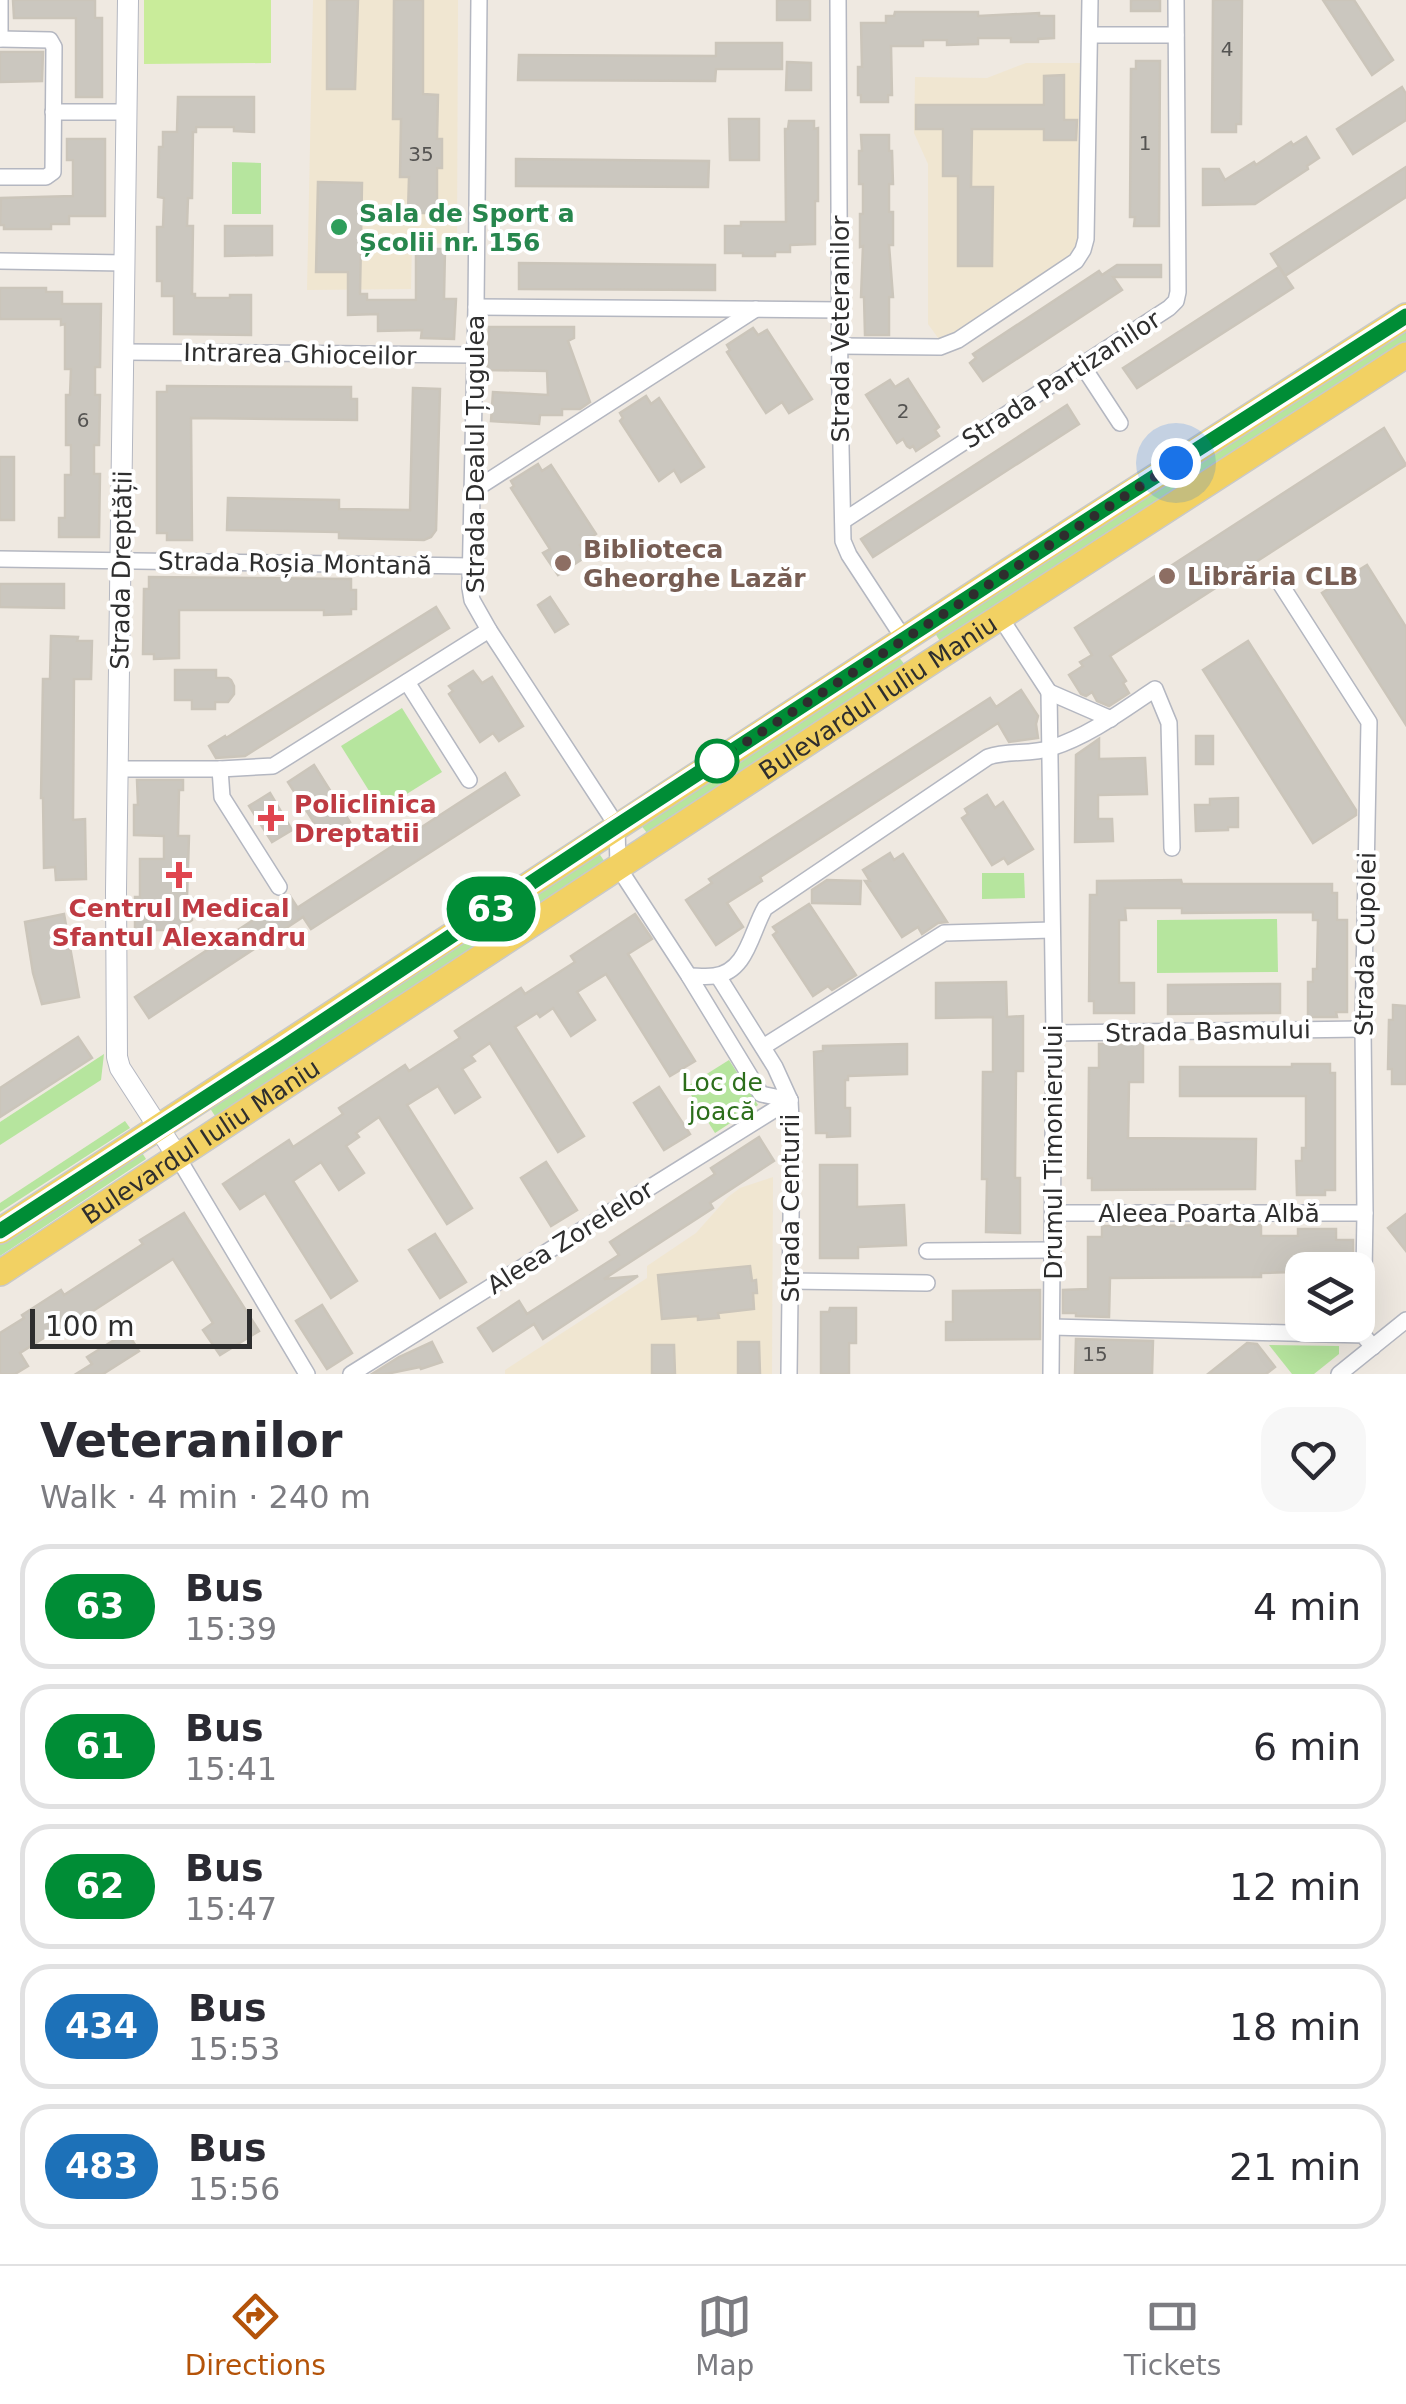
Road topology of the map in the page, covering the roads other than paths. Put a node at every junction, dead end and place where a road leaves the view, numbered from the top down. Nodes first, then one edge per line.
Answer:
1 (0, 0) edge
2 (128, 0) edge
3 (479, 0) edge
4 (838, 0) edge
5 (1090, 0) edge
6 (1176, 0) edge
7 (1090, 35) junction
8 (1176, 35) junction
9 (0, 39) edge
10 (54, 112) junction
11 (128, 112) junction
12 (0, 177) edge
13 (0, 261) edge
14 (125, 263) junction
15 (476, 308) junction
16 (756, 309) junction
17 (840, 310) junction
18 (1406, 316) edge
19 (840, 346) junction
20 (124, 352) junction
21 (475, 355) junction
22 (1406, 355) edge
23 (1082, 365) junction
24 (1120, 423) dead end
25 (472, 492) junction
26 (843, 522) junction
27 (0, 559) edge
28 (120, 561) junction
29 (470, 566) junction
30 (1278, 580) dead end
31 (1000, 616) junction
32 (489, 630) junction
33 (904, 639) junction
34 (407, 682) junction
35 (1049, 692) junction
36 (1111, 719) junction
37 (1050, 748) junction
38 (118, 769) junction
39 (220, 769) junction
40 (468, 780) dead end
41 (617, 826) junction
42 (1172, 848) dead end
43 (618, 867) junction
44 (278, 887) dead end
45 (1052, 930) junction
46 (689, 976) junction
47 (718, 976) junction
48 (1363, 1029) junction
49 (1054, 1033) junction
50 (763, 1046) junction
51 (790, 1100) junction
52 (159, 1128) junction
53 (177, 1156) junction
54 (1054, 1212) junction
55 (1365, 1213) junction
56 (0, 1231) edge
57 (927, 1250) dead end
58 (1053, 1250) junction
59 (1366, 1252) edge
60 (0, 1273) edge
61 (790, 1281) junction
62 (927, 1283) dead end
63 (1406, 1320) edge
64 (1052, 1327) junction
65 (1285, 1337) edge
66 (1375, 1337) edge
67 (1367, 1342) edge
68 (307, 1374) edge
69 (351, 1374) edge
70 (789, 1374) edge
71 (1052, 1374) edge
72 (1339, 1374) edge

1 - 9 street
2 - 11 street, Strada Dreptății
3 - 15 street, Strada Dealul Țugulea
4 - 17 street, Strada Veteranilor
5 - 7 street
6 - 8 street, Strada Partizanilor
7 - 8 street
7 - 19 street
8 - 23 street, Strada Partizanilor
9 - 10 street
10 - 11 street
10 - 12 street
11 - 14 street, Strada Dreptății
13 - 14 street
14 - 20 street, Strada Dreptății
15 - 16 street
15 - 21 street, Strada Dealul Țugulea
16 - 17 street
16 - 25 street
17 - 19 street, Strada Veteranilor
18 - 33 main road, Bulevardul Iuliu Maniu
19 - 26 street, Strada Veteranilor
20 - 21 street, Intrarea Ghioceilor
20 - 28 street, Strada Dreptății
21 - 25 street, Strada Dealul Țugulea
22 - 31 main road, Bulevardul Iuliu Maniu
23 - 24 street
23 - 26 street, Strada Partizanilor
25 - 29 street, Strada Dealul Țugulea
26 - 33 street, Strada Veteranilor
27 - 28 street, Strada Roșia Montană
28 - 29 street, Strada Roșia Montană
28 - 38 street, Strada Dreptății
29 - 32 street, Strada Dealul Țugulea
30 - 48 street, Strada Cupolei
31 - 35 street
31 - 43 main road, Bulevardul Iuliu Maniu
32 - 34 street
32 - 41 street, Strada Dealul Țugulea
33 - 41 main road, Bulevardul Iuliu Maniu
34 - 39 street
34 - 40 street
35 - 36 street
35 - 37 street, Drumul Timonierului
36 - 37 street
36 - 42 street
37 - 45 street, Drumul Timonierului
37 - 47 street
38 - 39 street
38 - 52 street, Strada Dreptății
39 - 44 street
41 - 43 street
41 - 52 main road, Bulevardul Iuliu Maniu
43 - 46 street, Strada Centurii
43 - 53 main road, Bulevardul Iuliu Maniu
45 - 49 street, Drumul Timonierului
45 - 50 street
46 - 47 street
46 - 51 street, Strada Centurii
47 - 50 street
48 - 49 street, Strada Basmului
48 - 55 street, Strada Cupolei
49 - 54 street, Drumul Timonierului
50 - 51 street
51 - 61 street, Strada Centurii
51 - 69 street, Aleea Zorelelor
52 - 53 street, Strada Dreptății
52 - 56 main road, Bulevardul Iuliu Maniu
53 - 60 main road, Bulevardul Iuliu Maniu
53 - 68 street
54 - 55 street, Aleea Poarta Albă
54 - 58 street, Drumul Timonierului
55 - 59 street, Strada Cupolei
57 - 58 street
58 - 64 street, Drumul Timonierului
61 - 62 street
61 - 70 street, Strada Centurii
63 - 66 street
64 - 65 street
64 - 71 street, Drumul Timonierului
67 - 72 street

